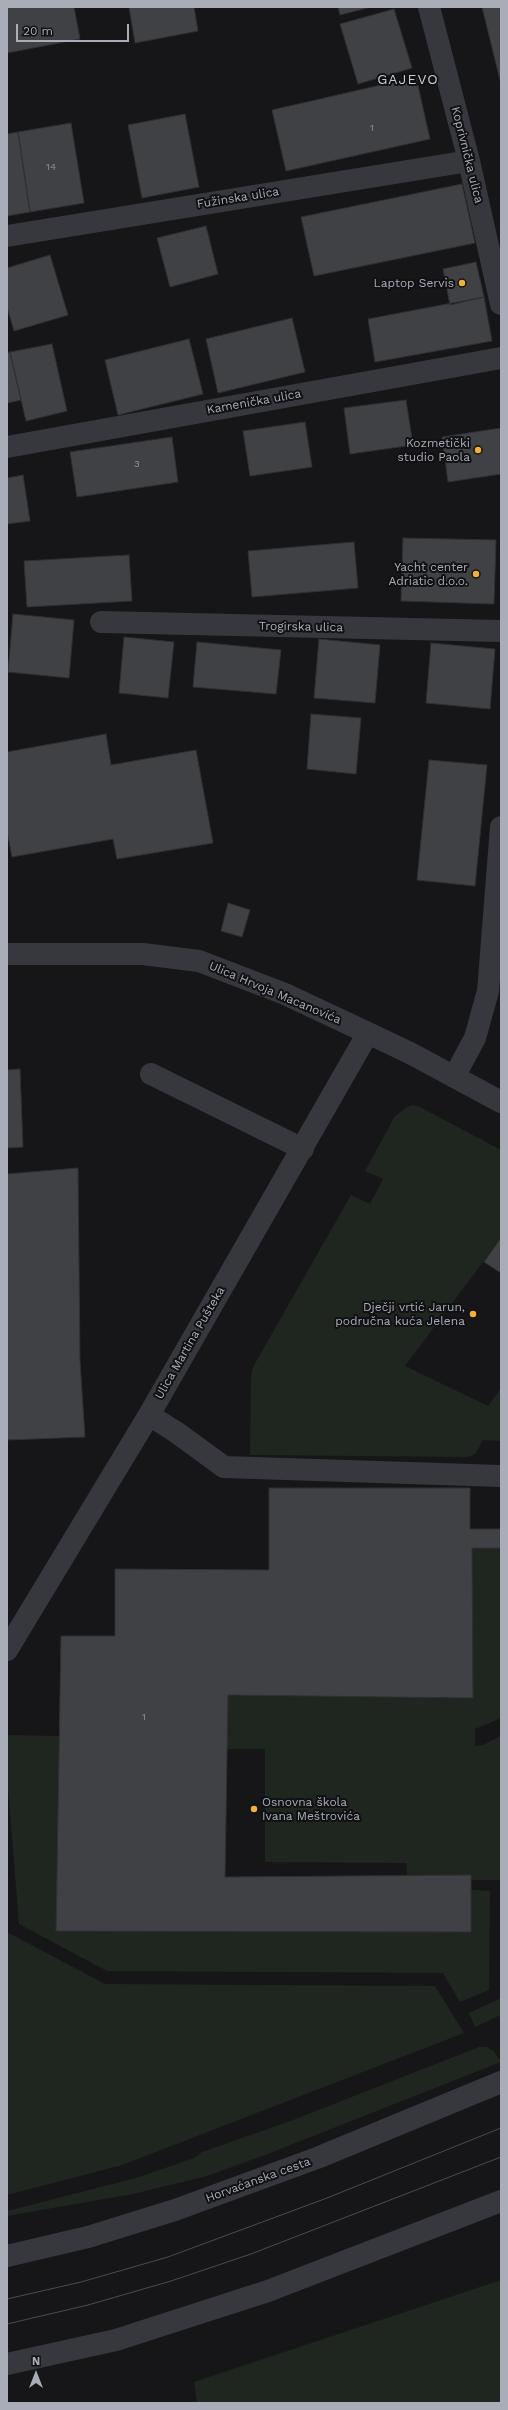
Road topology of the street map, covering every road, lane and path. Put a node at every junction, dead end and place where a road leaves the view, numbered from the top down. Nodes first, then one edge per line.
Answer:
1 (429, 7) edge
2 (469, 161) junction
3 (7, 236) edge
4 (501, 304) edge
5 (501, 358) edge
6 (7, 447) edge
7 (101, 622) dead end
8 (501, 631) edge
9 (501, 827) edge
10 (7, 954) edge
11 (368, 1033) junction
12 (151, 1074) dead end
13 (454, 1077) junction
14 (501, 1102) edge
15 (303, 1149) junction
16 (148, 1415) junction
17 (501, 1476) edge
18 (7, 1650) edge
19 (501, 2082) edge
20 (501, 2201) edge
21 (7, 2256) edge
22 (7, 2364) edge

1 - 2 street, Koprivnička ulica
2 - 3 street, Fužinska ulica
2 - 4 street, Koprivnička ulica
5 - 6 street, Kamenička ulica
7 - 8 street, Trogirska ulica
9 - 13 street
10 - 11 street, Ulica Hrvoja Macanovića
11 - 13 street, Ulica Hrvoja Macanovića
11 - 15 street, Ulica Martina Pušteka
12 - 15 street
13 - 14 street, Ulica Hrvoja Macanovića
15 - 16 street, Ulica Martina Pušteka
16 - 17 street
16 - 18 street, Ulica Martina Pušteka
19 - 21 street, Horvaćanska cesta
20 - 22 street

